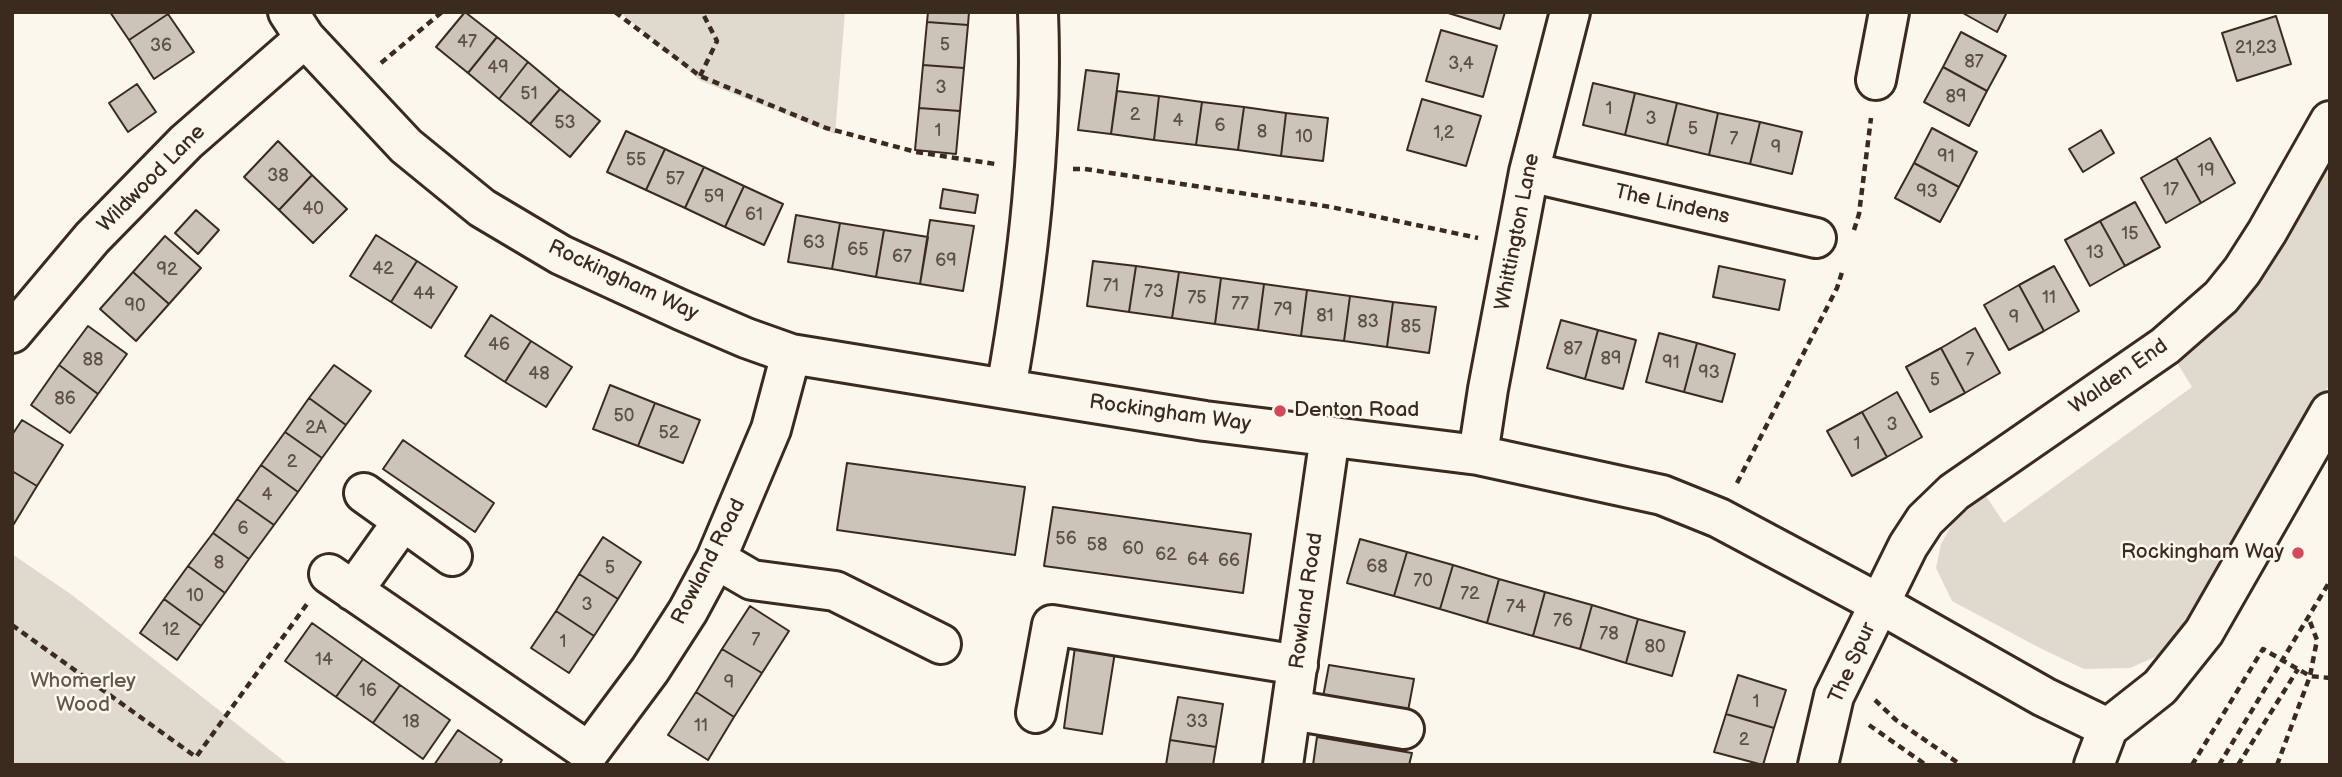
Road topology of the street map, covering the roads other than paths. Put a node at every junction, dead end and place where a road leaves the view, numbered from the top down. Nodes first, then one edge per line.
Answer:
1 (1038, 12) edge
2 (1570, 12) edge
3 (1889, 12) edge
4 (296, 25) edge
5 (1876, 80) road end
6 (2330, 121) edge
7 (1529, 172) junction
8 (1838, 244) road end
9 (12, 333) edge
10 (792, 354) junction
11 (1006, 389) junction
12 (2330, 412) edge
13 (1330, 436) junction
14 (1478, 455) junction
15 (364, 493) dead end
16 (403, 521) junction
17 (452, 556) dead end
18 (716, 559) junction
19 (1880, 604) junction
20 (941, 644) dead end
21 (1298, 665) junction
22 (1292, 710) junction
23 (1036, 713) dead end
24 (2108, 728) junction
25 (1404, 729) dead end
26 (599, 758) edge
27 (1283, 765) edge
28 (1818, 765) edge
29 (2094, 765) edge

1 - 11 street
2 - 7 street, Whittington Lane
3 - 5 street
4 - 9 street, Wildwood Lane
4 - 10 street, Rockingham Way
6 - 19 street, Walden End
7 - 8 street, The Lindens
7 - 14 street, Whittington Lane
10 - 11 street, Rockingham Way
10 - 18 street, Rowland Road
11 - 13 street, Rockingham Way
12 - 24 street
13 - 14 street, Rockingham Way
13 - 21 street, Rowland Road
14 - 19 street, Rockingham Way
15 - 16 street
16 - 17 street
16 - 26 street, Rowland Road
18 - 20 street
18 - 26 street, Rowland Road
19 - 24 street, Rockingham Way
19 - 28 street, The Spur
21 - 22 street, Rowland Road
21 - 23 street
22 - 25 street
22 - 27 street, Rowland Road
24 - 29 street

